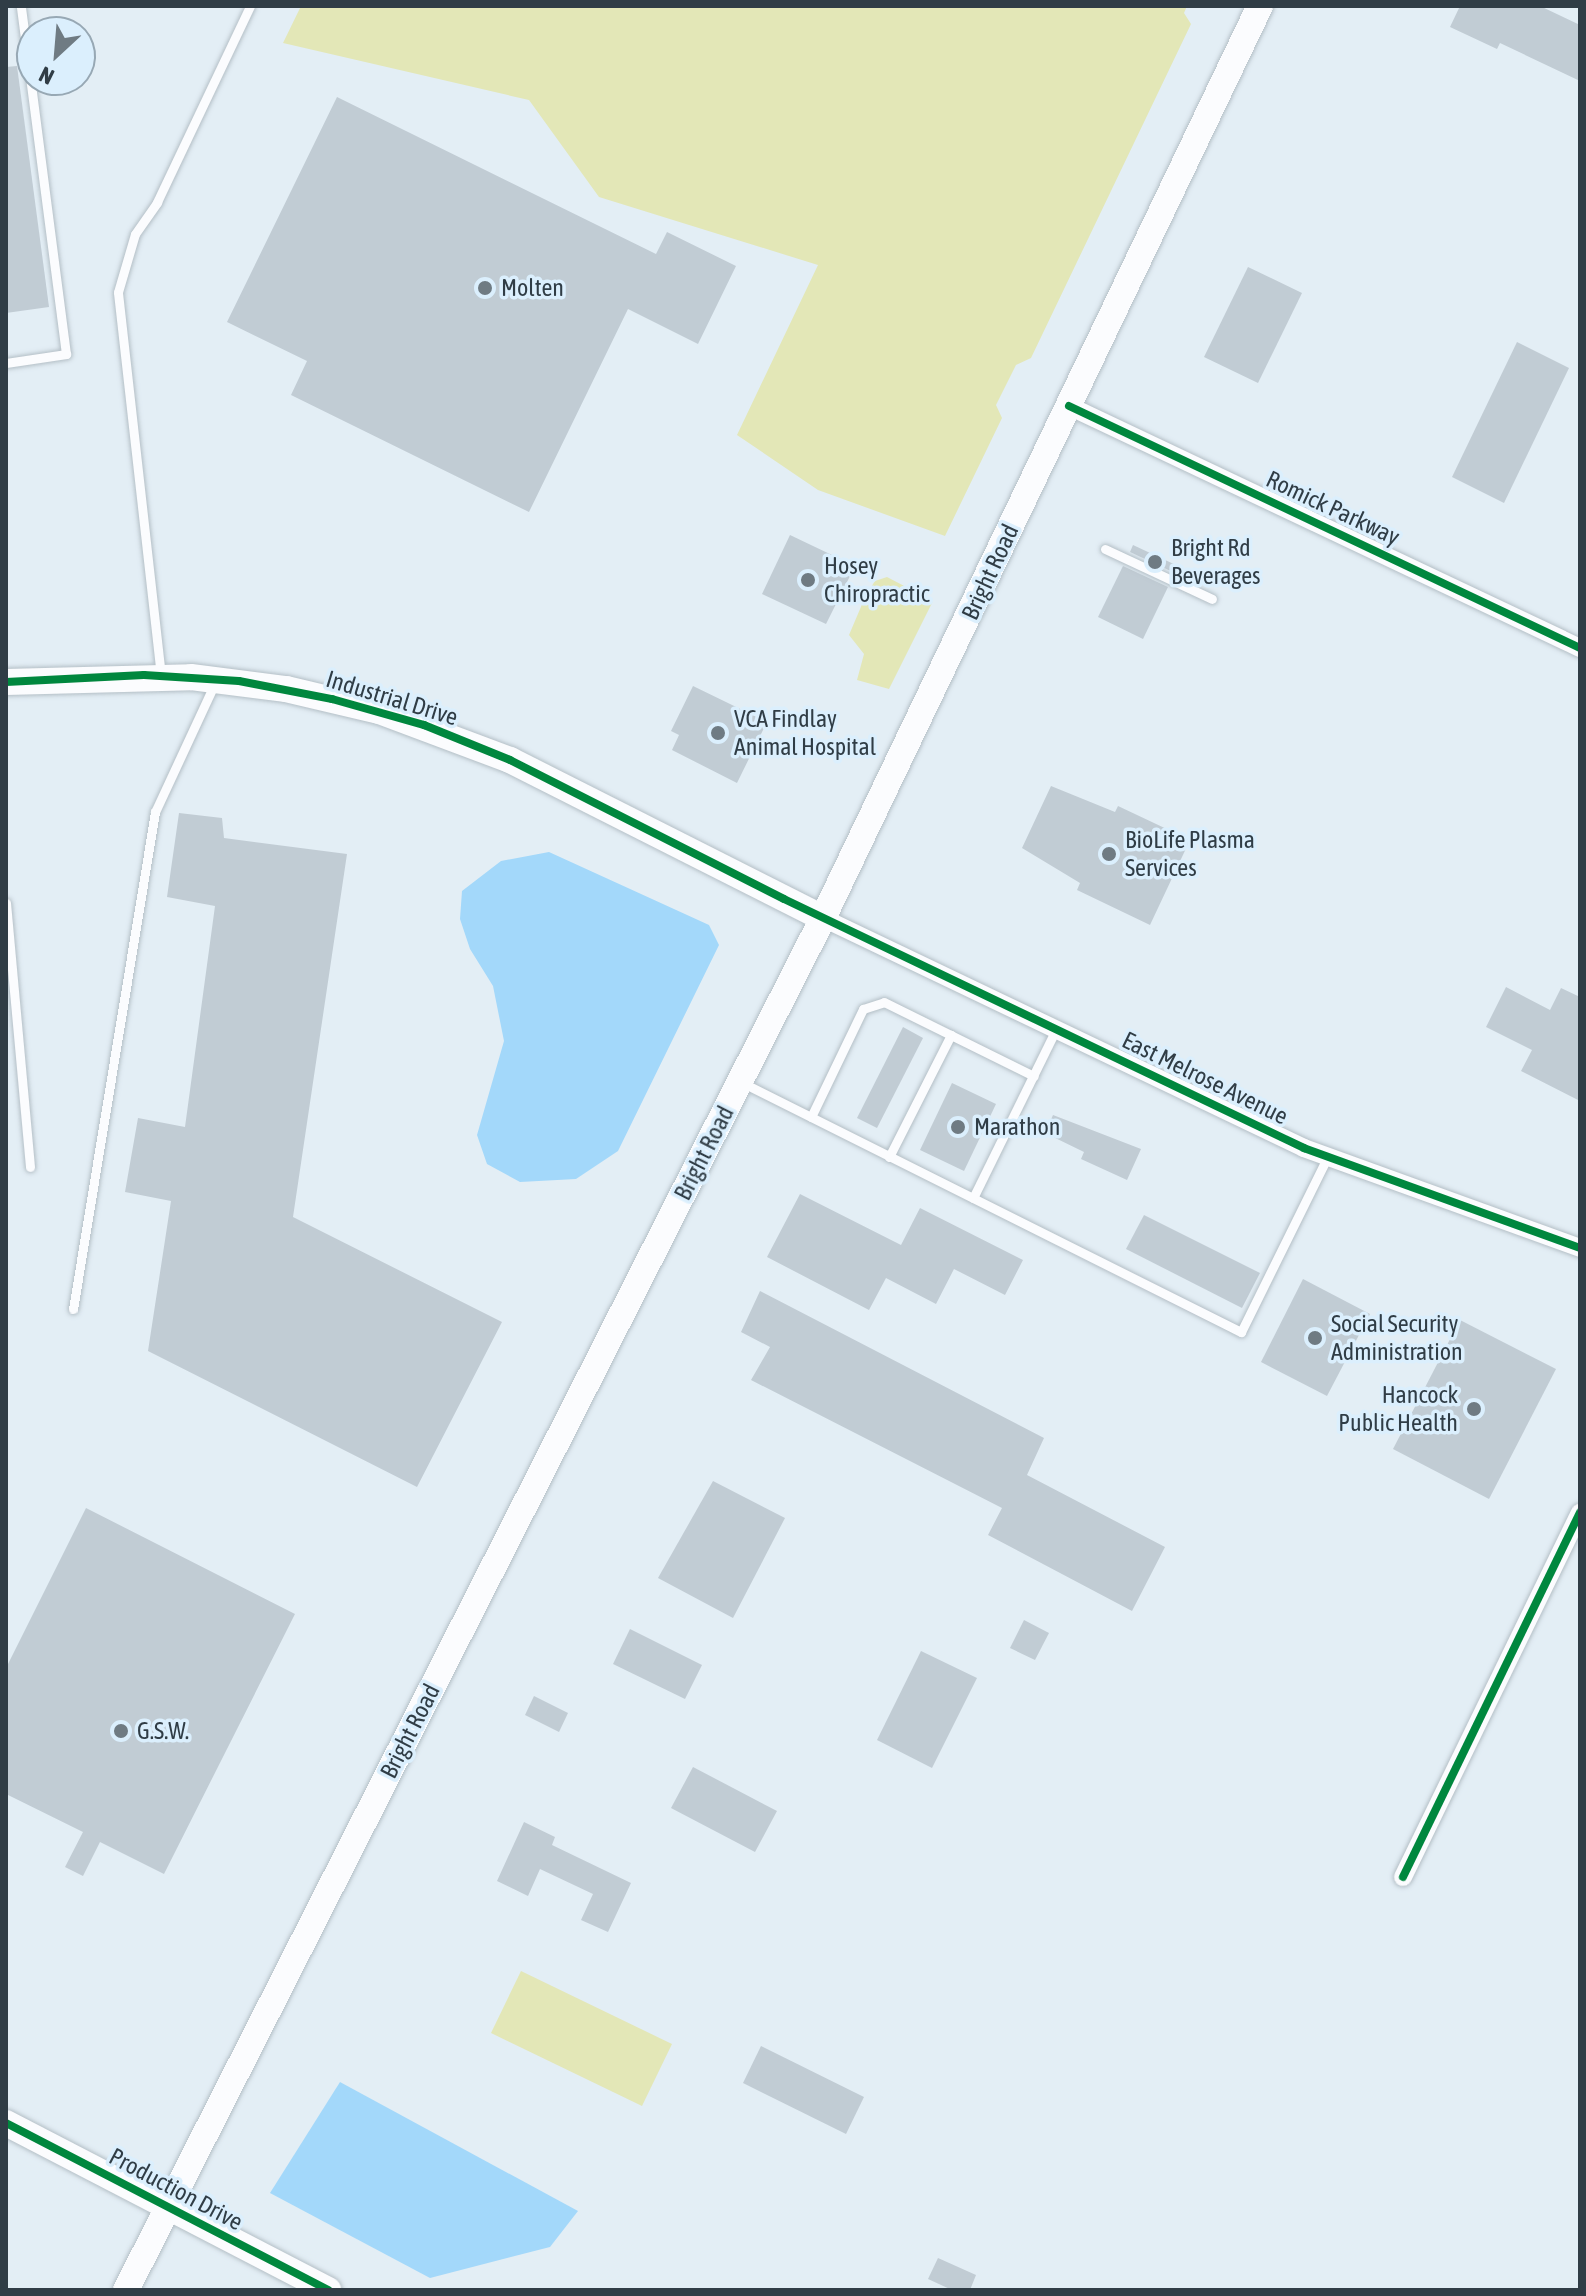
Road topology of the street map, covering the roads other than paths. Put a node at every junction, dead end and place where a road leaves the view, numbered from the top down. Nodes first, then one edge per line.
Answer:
1 (21, 6) edge
2 (250, 6) edge
3 (1260, 6) edge
4 (6, 363) edge
5 (1069, 406) junction
6 (1105, 549) dead end
7 (1212, 599) dead end
8 (1580, 648) edge
9 (161, 676) junction
10 (217, 680) junction
11 (6, 682) edge
12 (6, 903) edge
13 (823, 918) junction
14 (1056, 1029) junction
15 (951, 1035) junction
16 (1034, 1076) junction
17 (740, 1081) junction
18 (811, 1117) junction
19 (889, 1157) junction
20 (1327, 1158) junction
21 (30, 1167) dead end
22 (973, 1198) junction
23 (1580, 1248) edge
24 (73, 1309) dead end
25 (1580, 1513) edge
26 (1403, 1877) dead end
27 (6, 2123) edge
28 (169, 2205) junction
29 (126, 2290) edge
30 (328, 2290) edge

1 - 4 lane
2 - 9 lane
3 - 5 main road, Bright Road
5 - 8 street, Romick Parkway
5 - 13 main road, Bright Road
6 - 7 lane
9 - 10 main road, Industrial Drive
9 - 11 main road, Industrial Drive
10 - 13 main road, Industrial Drive
10 - 24 lane
12 - 21 lane
13 - 14 street, East Melrose Avenue
13 - 17 main road, Bright Road
14 - 16 lane
14 - 20 street, East Melrose Avenue
15 - 16 lane
15 - 18 lane
15 - 19 lane
16 - 22 lane
17 - 18 lane
17 - 28 main road, Bright Road
18 - 19 lane
19 - 22 lane
20 - 22 lane
20 - 23 street, East Melrose Avenue
25 - 26 street
27 - 28 main road, Production Drive
28 - 29 main road, Bright Road
28 - 30 main road, Production Drive

